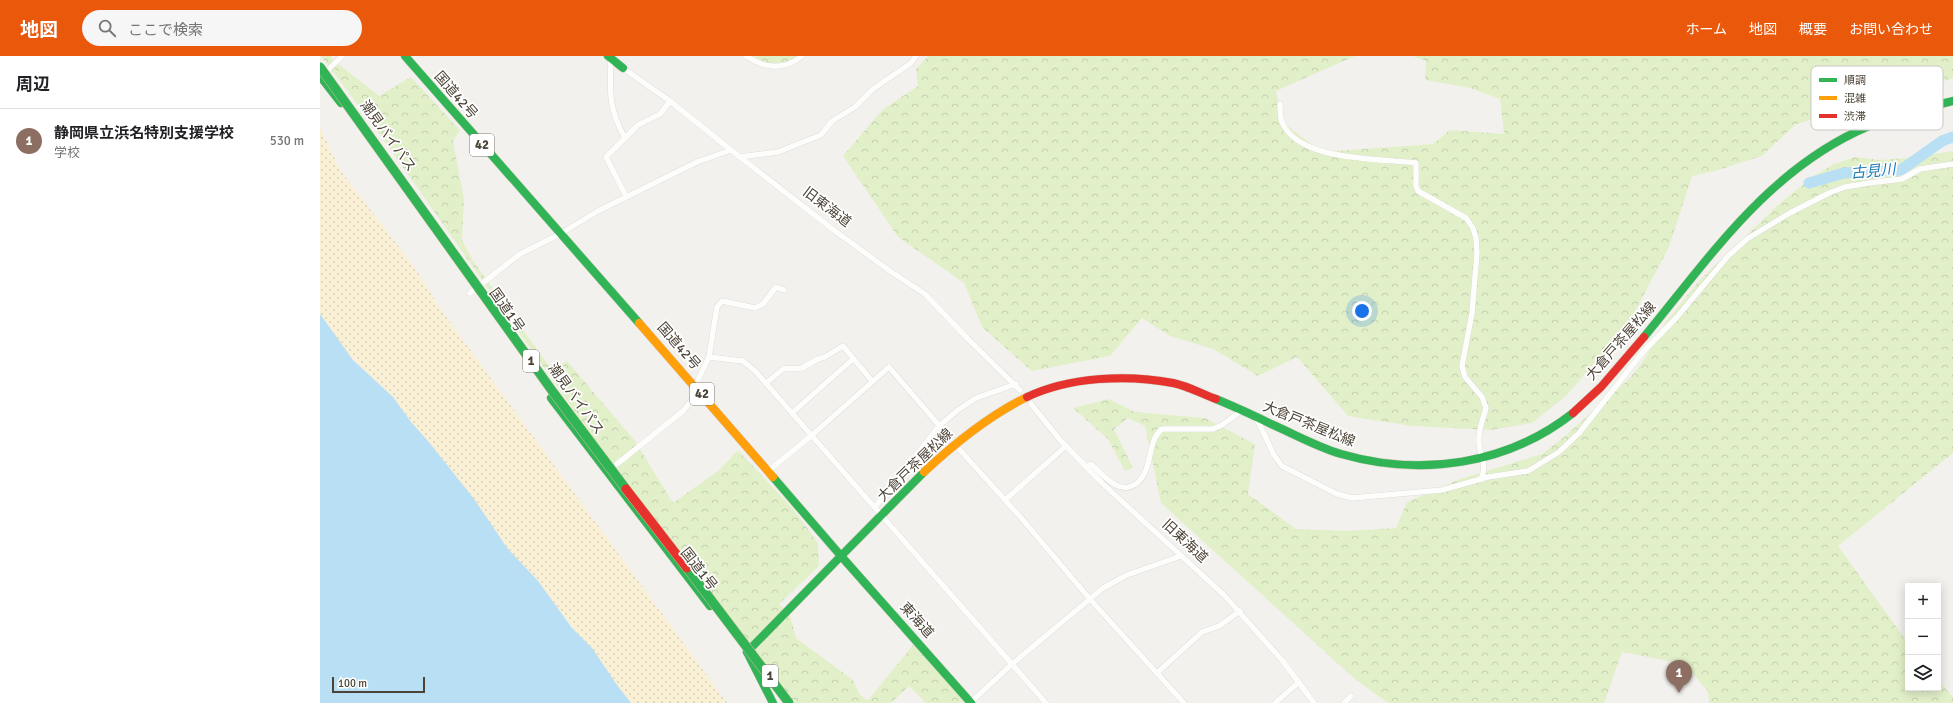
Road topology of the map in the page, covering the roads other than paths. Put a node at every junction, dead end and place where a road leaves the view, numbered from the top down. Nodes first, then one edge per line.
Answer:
1 (342, 56) edge
2 (405, 56) edge
3 (746, 56) edge
4 (802, 56) edge
5 (916, 56) edge
6 (609, 57) edge
7 (320, 67) edge
8 (623, 68) joint
9 (320, 77) edge
10 (670, 101) junction
11 (1953, 101) edge
12 (1280, 104) dead end
13 (1943, 104) edge
14 (1860, 130) edge
15 (625, 138) junction
16 (731, 150) junction
17 (740, 157) junction
18 (1953, 164) edge
19 (626, 196) junction
20 (560, 234) junction
21 (784, 290) dead end
22 (473, 291) junction
23 (709, 357) junction
24 (853, 360) junction
25 (872, 381) junction
26 (766, 383) junction
27 (1016, 384) junction
28 (696, 387) junction
29 (1020, 390) dead end
30 (1031, 404) dead end
31 (1241, 410) junction
32 (792, 413) junction
33 (1256, 417) junction
34 (940, 426) junction
35 (811, 436) junction
36 (949, 437) dead end
37 (1066, 446) junction
38 (960, 450) dead end
39 (1482, 458) junction
40 (617, 464) dead end
41 (1087, 467) junction
42 (767, 472) junction
43 (1481, 479) junction
44 (1005, 500) junction
45 (875, 507) junction
46 (883, 516) junction
47 (841, 556) junction
48 (1181, 556) junction
49 (1089, 598) junction
50 (1240, 611) junction
51 (747, 652) junction
52 (1012, 664) junction
53 (1157, 673) junction
54 (1298, 683) junction
55 (1351, 696) dead end
56 (773, 703) edge
57 (789, 703) edge
58 (795, 703) edge
59 (971, 703) edge
60 (1046, 703) edge
61 (1184, 703) edge
62 (1275, 703) edge
63 (1314, 703) edge
64 (1344, 703) edge

1 - 9 street
2 - 20 main road, 国道42号 / 42
3 - 4 street
5 - 17 street
6 - 8 main road, 旧東海道
6 - 15 street
7 - 57 main road, 潮見バイパス / 1, bridge
8 - 10 street, 旧東海道
9 - 22 main road, 国道1号 / 1
10 - 15 street
10 - 16 street, 旧東海道
11 - 13 main road, 大倉戸茶屋松線
12 - 39 street
14 - 39 main road, 大倉戸茶屋松線
15 - 19 street
16 - 17 street, 旧東海道
16 - 19 street
17 - 27 street, 旧東海道
18 - 43 street
19 - 20 street
20 - 22 street
20 - 28 main road, 国道42号 / 42
21 - 23 street
22 - 51 main road, 国道1号 / 1
23 - 26 street
23 - 28 street
24 - 25 street
24 - 26 street
24 - 32 street
25 - 34 street
25 - 35 street
26 - 32 street
27 - 29 street, 旧東海道
27 - 34 street
28 - 40 street
28 - 42 main road, 国道42号 / 42
30 - 37 street, 旧東海道
31 - 33 main road, 大倉戸茶屋松線
31 - 41 street
31 - 46 main road, 大倉戸茶屋松線
32 - 35 street
33 - 39 main road, 大倉戸茶屋松線
33 - 43 street
34 - 36 street
34 - 45 street
35 - 42 street
35 - 45 street
37 - 41 street, 旧東海道
37 - 44 street
38 - 44 street
39 - 43 street
41 - 48 street, 旧東海道
42 - 47 main road, 国道42号 / 42
44 - 49 street
45 - 46 street
46 - 47 main road, 大倉戸茶屋松線
46 - 52 street
47 - 51 main road
47 - 59 main road, 東海道
48 - 49 street
48 - 50 street, 旧東海道
49 - 52 street
49 - 53 street
50 - 53 street
50 - 54 street, 旧東海道
51 - 56 main road
51 - 58 main road
52 - 59 street
52 - 60 street
53 - 61 street
54 - 62 street
54 - 63 street, 旧東海道
55 - 64 street

